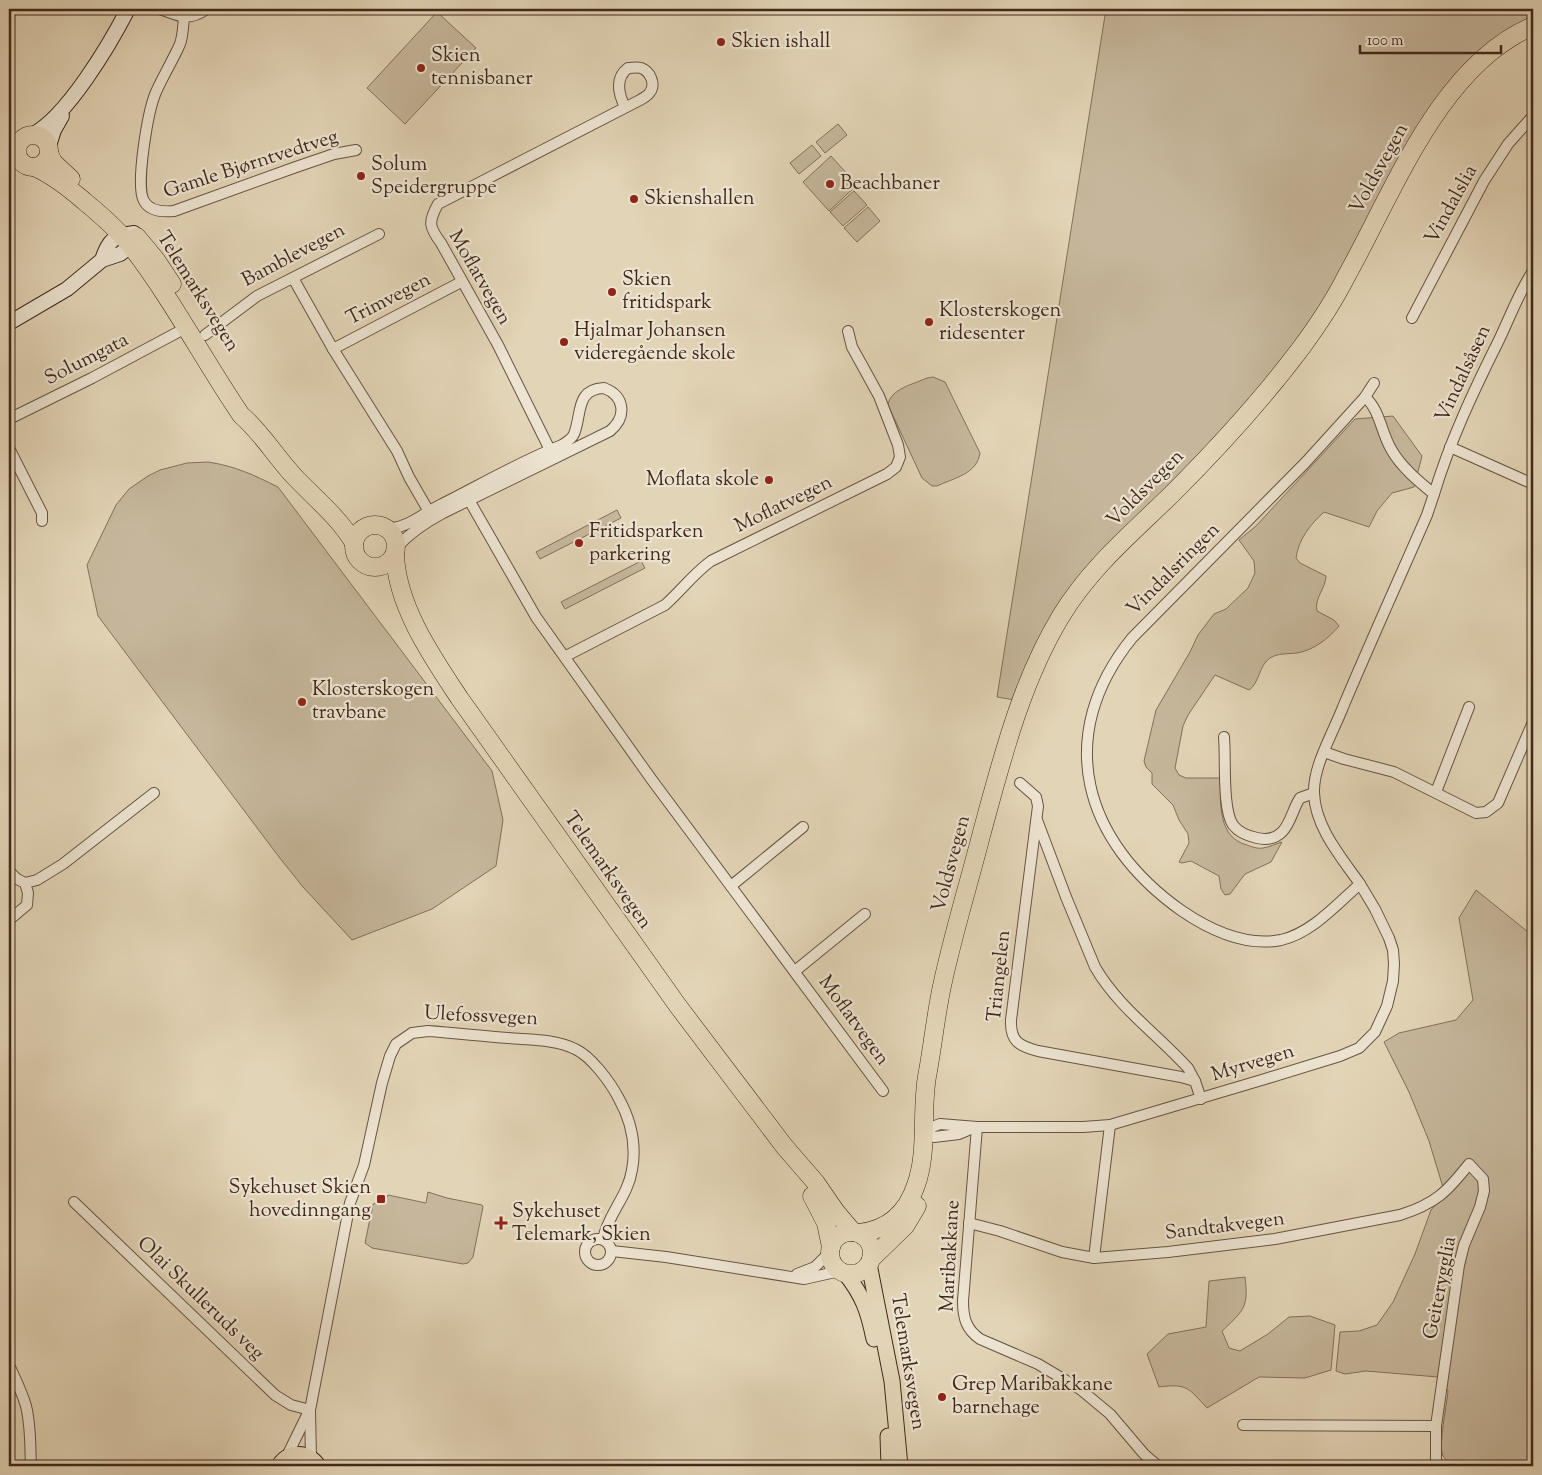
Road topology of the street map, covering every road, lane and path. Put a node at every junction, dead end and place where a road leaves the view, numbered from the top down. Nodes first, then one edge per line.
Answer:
1 (128, 9) edge
2 (160, 9) edge
3 (207, 9) edge
4 (184, 17) junction
5 (1533, 26) edge
6 (75, 94) junction
7 (625, 107) dead end
8 (1533, 116) edge
9 (9, 130) edge
10 (30, 136) junction
11 (13, 148) edge
12 (356, 150) dead end
13 (48, 151) junction
14 (34, 167) junction
15 (379, 234) dead end
16 (128, 238) junction
17 (1533, 272) edge
18 (293, 278) junction
19 (461, 282) junction
20 (1412, 318) dead end
21 (9, 323) edge
22 (180, 331) dead end
23 (848, 332) dead end
24 (205, 335) dead end
25 (333, 348) junction
26 (1374, 383) dead end
27 (1365, 397) junction
28 (9, 419) edge
29 (1450, 447) junction
30 (9, 448) edge
31 (552, 454) junction
32 (1533, 484) edge
33 (1434, 494) junction
34 (316, 497) junction
35 (467, 497) junction
36 (431, 515) junction
37 (42, 521) dead end
38 (370, 526) junction
39 (388, 529) junction
40 (354, 543) junction
41 (396, 550) junction
42 (376, 568) junction
43 (409, 612) junction
44 (566, 656) junction
45 (1469, 707) dead end
46 (1533, 722) edge
47 (1224, 737) dead end
48 (1324, 752) junction
49 (1020, 783) dead end
50 (1436, 792) junction
51 (154, 793) dead end
52 (1314, 794) junction
53 (1037, 819) junction
54 (803, 827) dead end
55 (9, 871) edge
56 (26, 883) junction
57 (1360, 884) junction
58 (731, 886) junction
59 (865, 914) dead end
60 (9, 920) edge
61 (795, 971) junction
62 (1195, 1081) junction
63 (883, 1091) dead end
64 (1202, 1099) junction
65 (1110, 1125) junction
66 (977, 1128) junction
67 (931, 1131) junction
68 (784, 1146) junction
69 (1469, 1164) joint
70 (74, 1202) dead end
71 (970, 1223) junction
72 (856, 1232) junction
73 (602, 1240) junction
74 (830, 1249) junction
75 (612, 1251) junction
76 (1094, 1258) junction
77 (870, 1262) junction
78 (842, 1272) junction
79 (787, 1276) junction
80 (9, 1365) edge
81 (13, 1382) edge
82 (310, 1410) junction
83 (1243, 1425) dead end
84 (1436, 1426) junction
85 (315, 1462) edge
86 (280, 1464) edge
87 (31, 1466) edge
88 (333, 1466) edge
89 (888, 1466) edge
90 (900, 1466) edge
91 (1158, 1466) edge
92 (1436, 1466) edge

1 - 6 main road
2 - 4 street
3 - 4 street
4 - 12 street, Gamle Bjørntvedtveg
5 - 67 highway, Voldsvegen
6 - 10 main road
6 - 13 main road
7 - 19 street, Moflatvegen
8 - 20 street, Vindalslia
9 - 10 highway, Telemarksvegen
10 - 11 highway, Telemarksvegen
10 - 13 highway, Telemarksvegen
11 - 14 highway, Telemarksvegen
13 - 14 highway
13 - 16 highway, Telemarksvegen
14 - 16 highway, Telemarksvegen
15 - 18 street, Bamblevegen
16 - 21 main road
16 - 34 highway, Telemarksvegen
17 - 29 street, Vindalsåsen
18 - 24 street, Bamblevegen
18 - 25 street
19 - 25 street, Trimvegen
19 - 31 street, Moflatvegen
22 - 28 street, Solumgata
23 - 44 street, Moflatvegen
25 - 36 street
26 - 27 street, Vindalsringen
27 - 33 street
27 - 57 street, Vindalsringen
29 - 32 street
29 - 33 street, Vindalsåsen
30 - 37 street
31 - 31 street
31 - 35 street
33 - 48 street
34 - 38 highway, Telemarksvegen
34 - 40 highway, Telemarksvegen
35 - 36 street
35 - 44 street, Moflatvegen
36 - 39 street
36 - 41 street
38 - 39 highway, Telemarksvegen
38 - 40 highway
39 - 41 highway, Telemarksvegen
40 - 42 highway, Telemarksvegen
41 - 42 highway
41 - 43 highway, Telemarksvegen
42 - 43 highway, Telemarksvegen
43 - 68 highway, Telemarksvegen
44 - 58 street, Moflatvegen
45 - 50 street
46 - 50 street
47 - 52 street
48 - 50 street
48 - 52 street
49 - 53 street, Triangelen
51 - 56 street
52 - 57 street
53 - 62 street, Triangelen
53 - 62 street, Triangelen
54 - 58 street
55 - 56 street
56 - 60 street
57 - 64 street, Myrvegen
58 - 61 street, Moflatvegen
59 - 61 street, Moflatvegen
61 - 63 street, Moflatvegen
62 - 64 street, Triangelen
64 - 65 street, Myrvegen
65 - 66 street, Myrvegen
65 - 76 street
66 - 67 street, Myrvegen
66 - 71 street, Maribakkane
67 - 72 highway, Voldsvegen
67 - 77 highway, Voldsvegen
68 - 72 highway, Telemarksvegen
68 - 74 highway, Telemarksvegen
69 - 76 street, Sandtakvegen
69 - 84 street, Geiterygglia
70 - 82 street, Olai Skulleruds veg
71 - 76 street, Sandtakvegen
71 - 91 street, Maribakkane
72 - 74 highway
72 - 77 highway
73 - 75 street
73 - 75 street
73 - 82 street, Ulefossvegen
74 - 78 highway
74 - 79 street
75 - 79 street
77 - 78 highway
77 - 90 main road, Telemarksvegen
78 - 79 street
78 - 89 main road, Telemarksvegen
80 - 81 street
81 - 87 street
82 - 85 street, Ulefossvegen
82 - 86 street, Ulefossvegen
83 - 84 street
84 - 92 street, Geiterygglia
85 - 86 main road
85 - 88 main road

